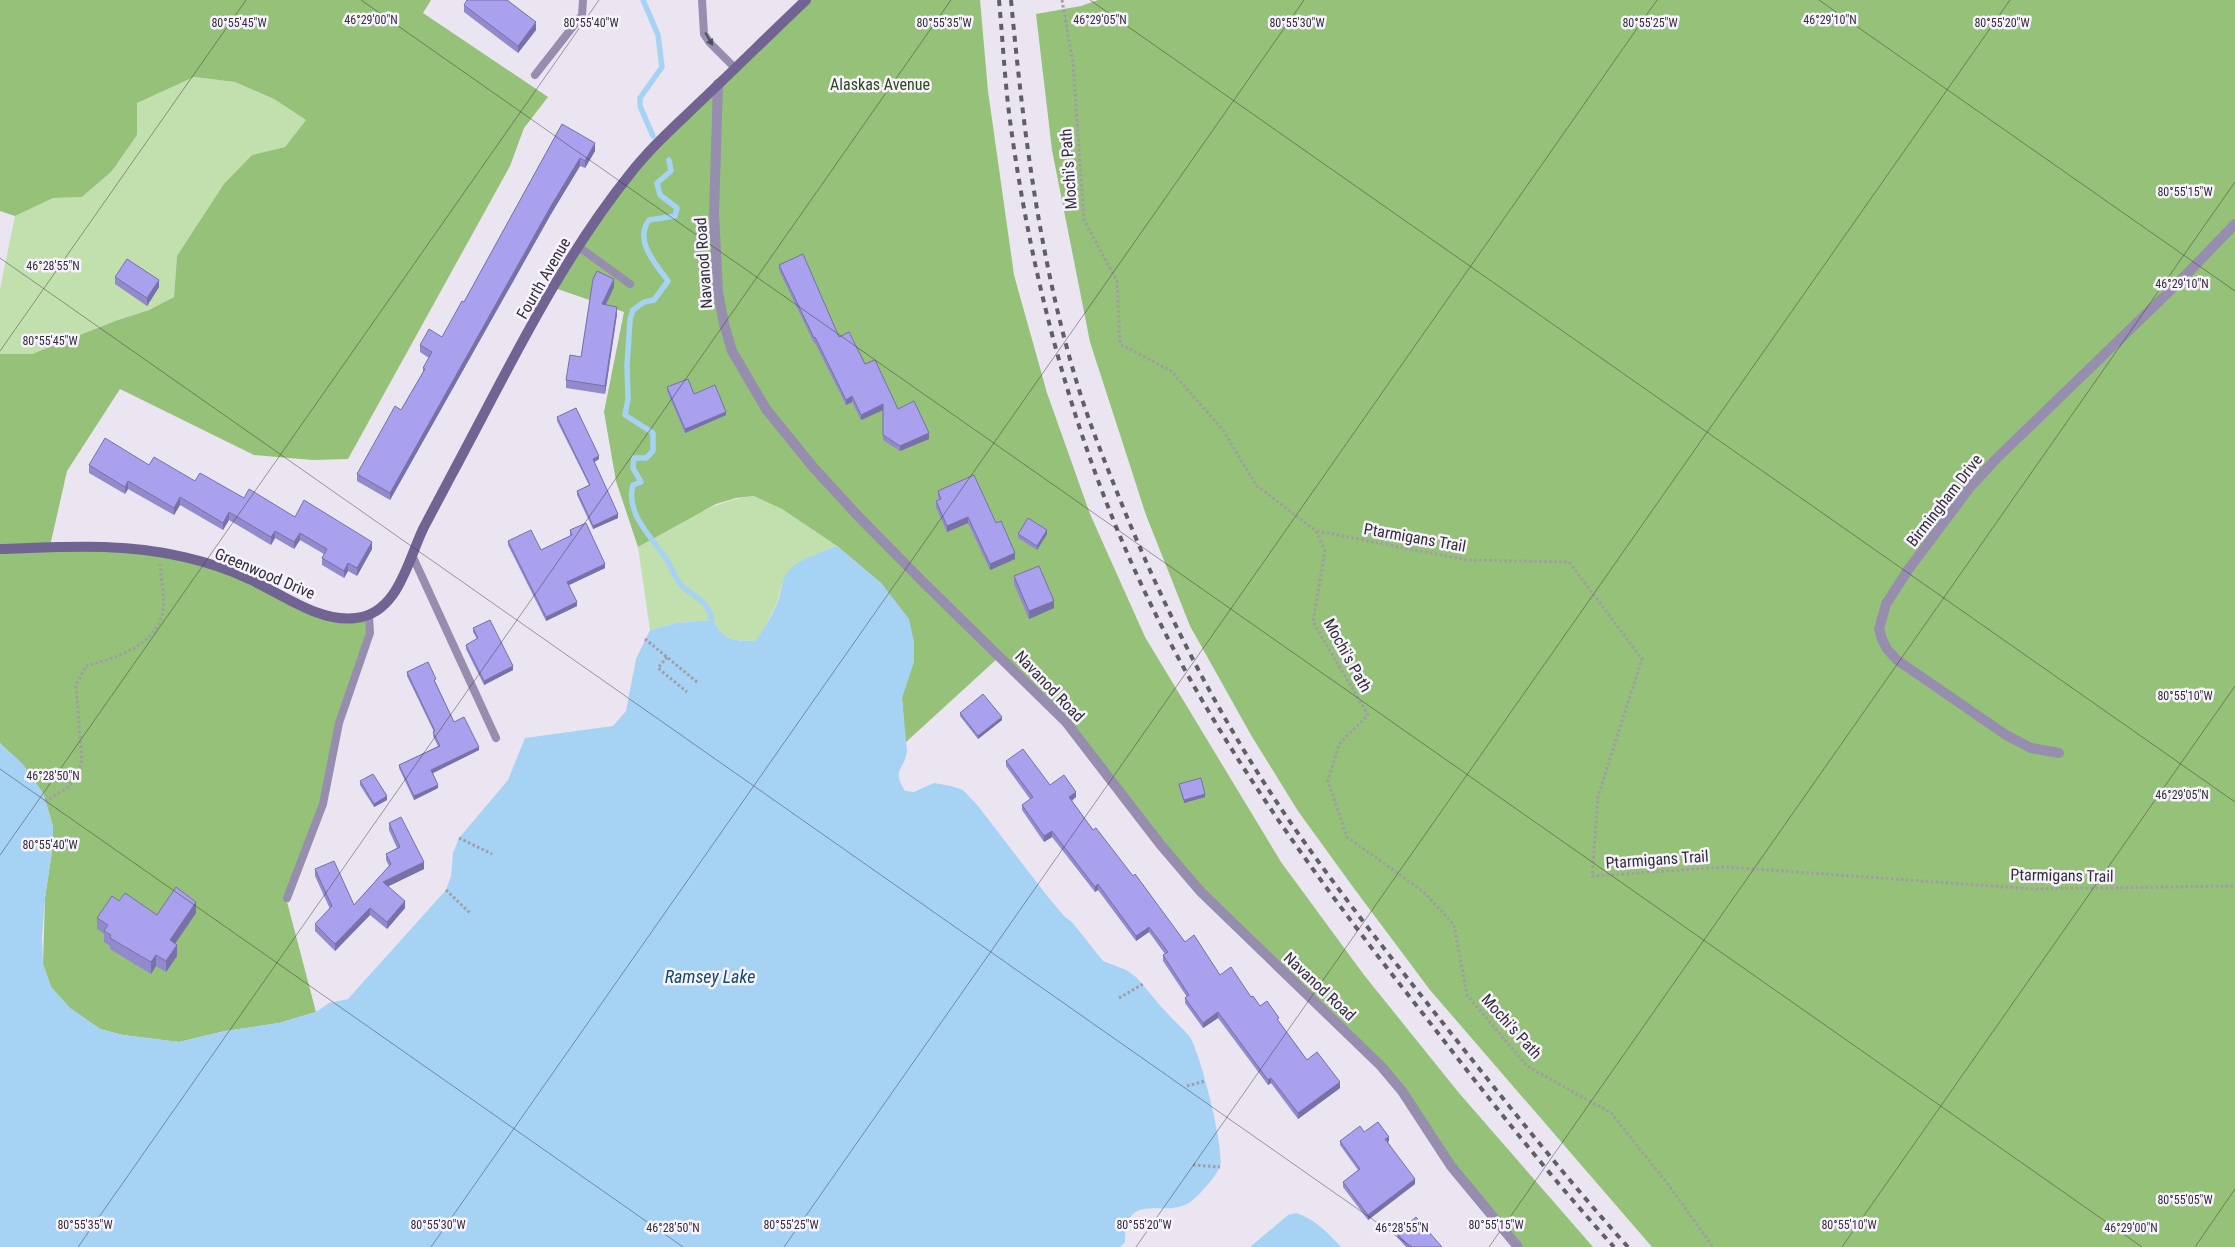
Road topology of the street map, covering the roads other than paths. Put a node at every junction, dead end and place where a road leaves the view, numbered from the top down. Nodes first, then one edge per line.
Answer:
1 (583, 0) edge
2 (702, 0) edge
3 (806, 0) edge
4 (735, 68) junction
5 (535, 75) dead end
6 (718, 84) junction
7 (2235, 224) edge
8 (579, 247) junction
9 (630, 284) dead end
10 (0, 548) edge
11 (412, 555) junction
12 (369, 616) junction
13 (496, 738) dead end
14 (2059, 753) dead end
15 (287, 898) dead end
16 (1518, 1247) edge

1 - 5 lane
2 -> 4 lane
3 - 4 street, Fourth Avenue
4 - 6 street, Fourth Avenue
6 - 8 street, Fourth Avenue
6 - 16 street, Navanod Road
7 - 14 street, Birmingham Drive
8 - 9 lane
8 - 11 street, Fourth Avenue
10 - 12 street, Greenwood Drive
11 - 12 street, Fourth Avenue
11 - 13 lane
12 - 15 lane

